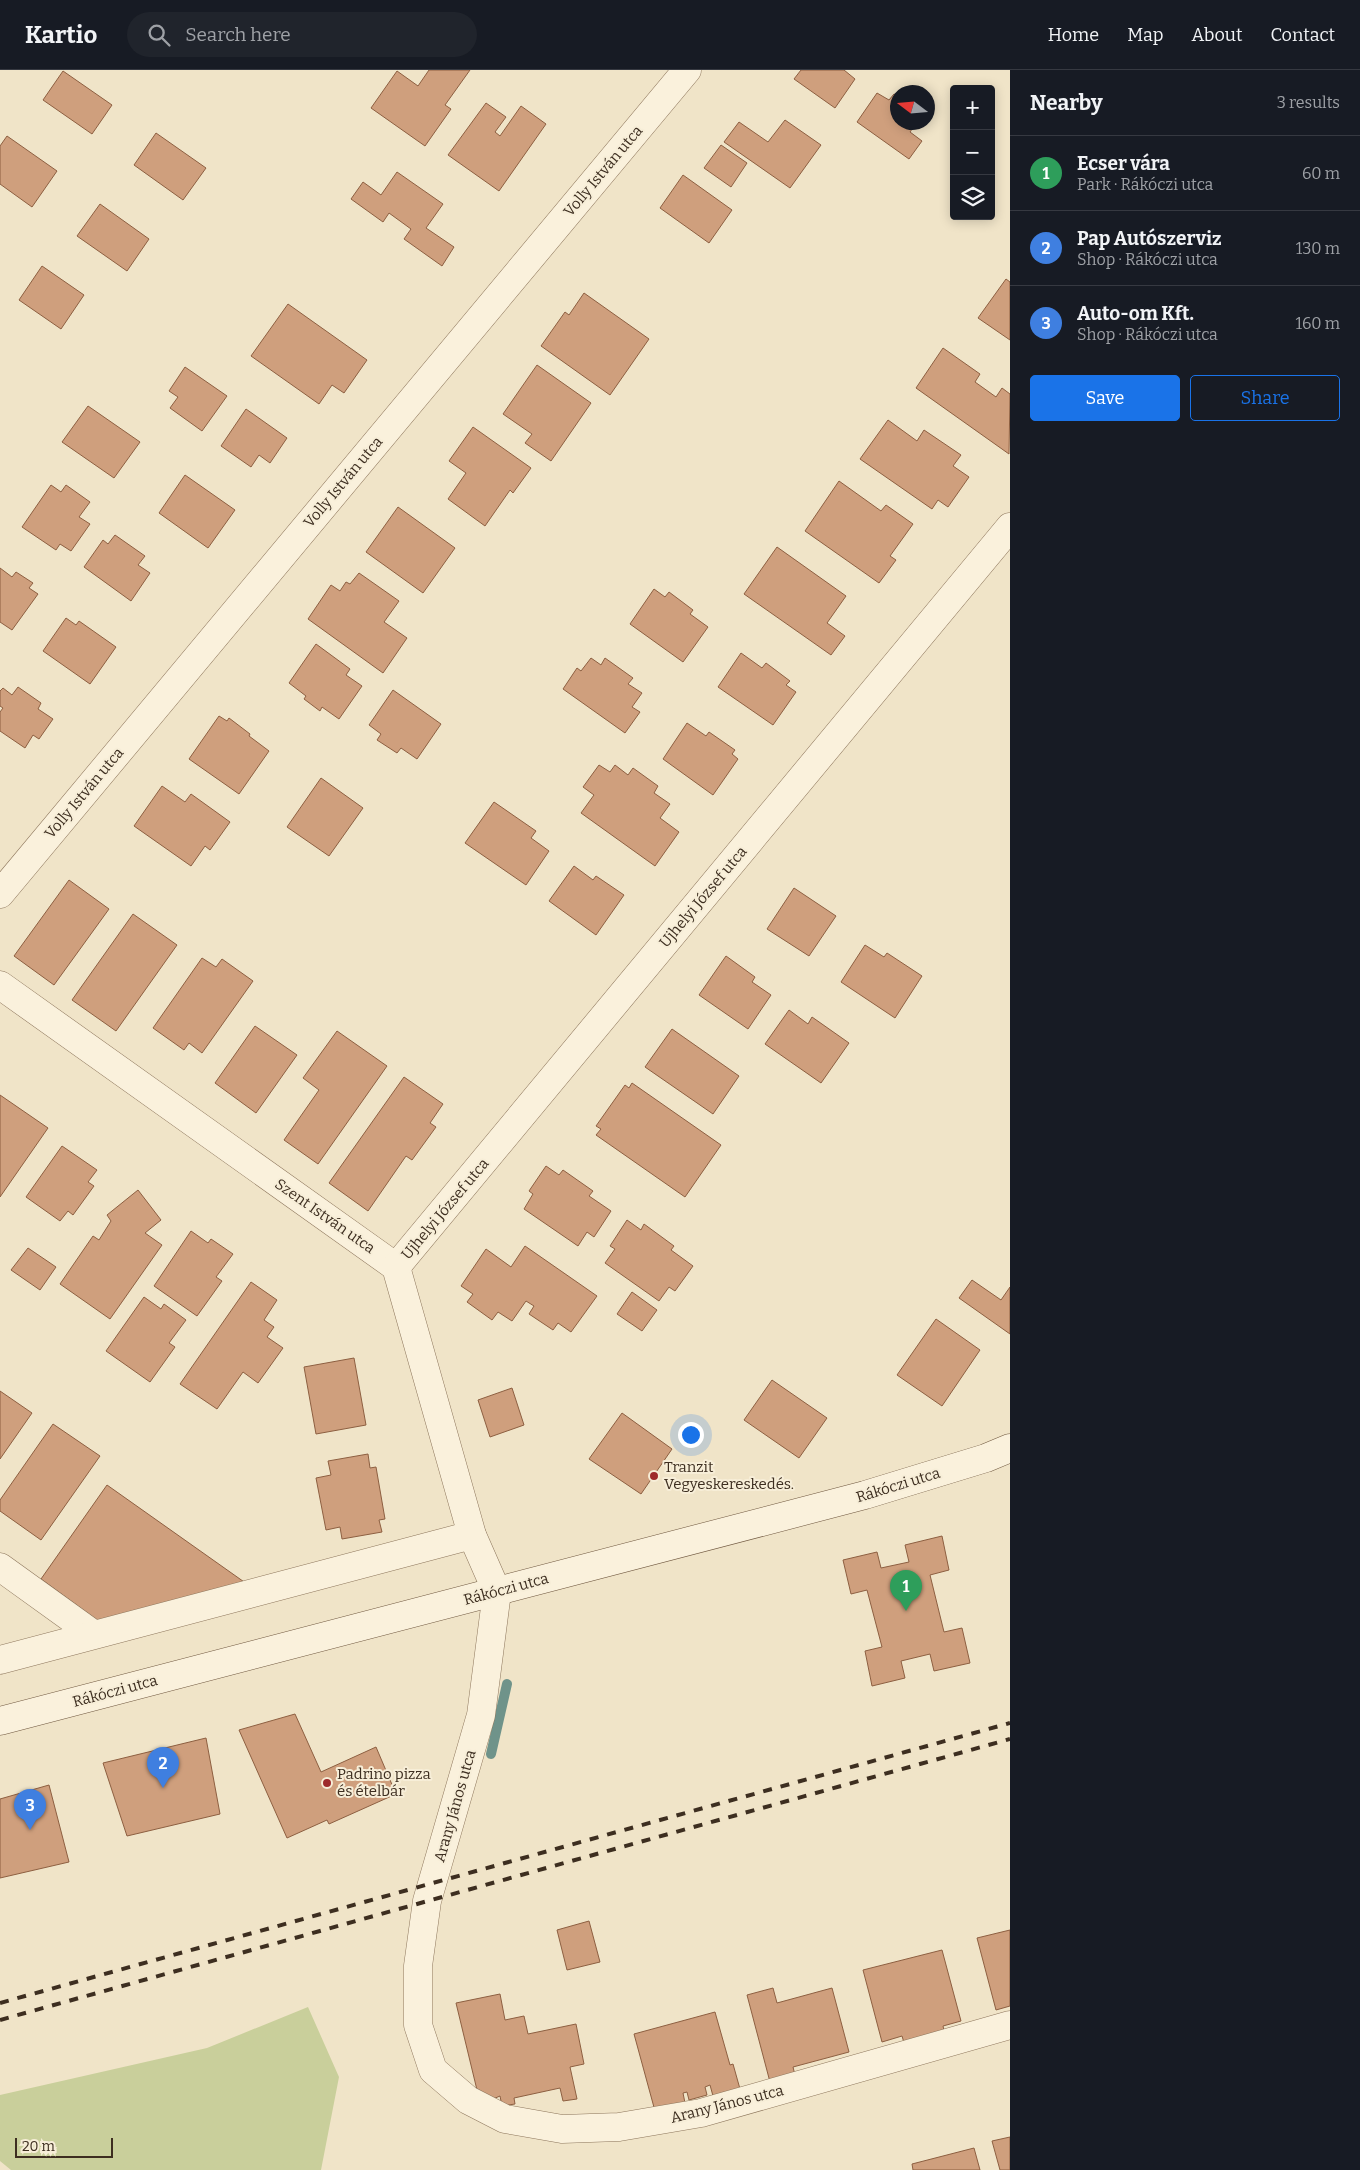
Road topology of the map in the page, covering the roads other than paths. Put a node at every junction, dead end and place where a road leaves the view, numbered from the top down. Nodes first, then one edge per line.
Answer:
1 (687, 70) edge
2 (1010, 527) edge
3 (0, 894) edge
4 (0, 985) edge
5 (396, 1266) junction
6 (1010, 1448) edge
7 (472, 1535) junction
8 (0, 1567) edge
9 (497, 1592) junction
10 (93, 1634) junction
11 (0, 1660) edge
12 (0, 1721) edge
13 (1010, 2025) edge

1 - 3 street, Volly István utca
2 - 5 street, Ujhelyi József utca
4 - 5 street, Szent István utca
5 - 7 street
6 - 9 street, Rákóczi utca
7 - 9 street
7 - 10 street
8 - 10 street
9 - 12 street, Rákóczi utca
9 - 13 street, Arany János utca
10 - 11 street

